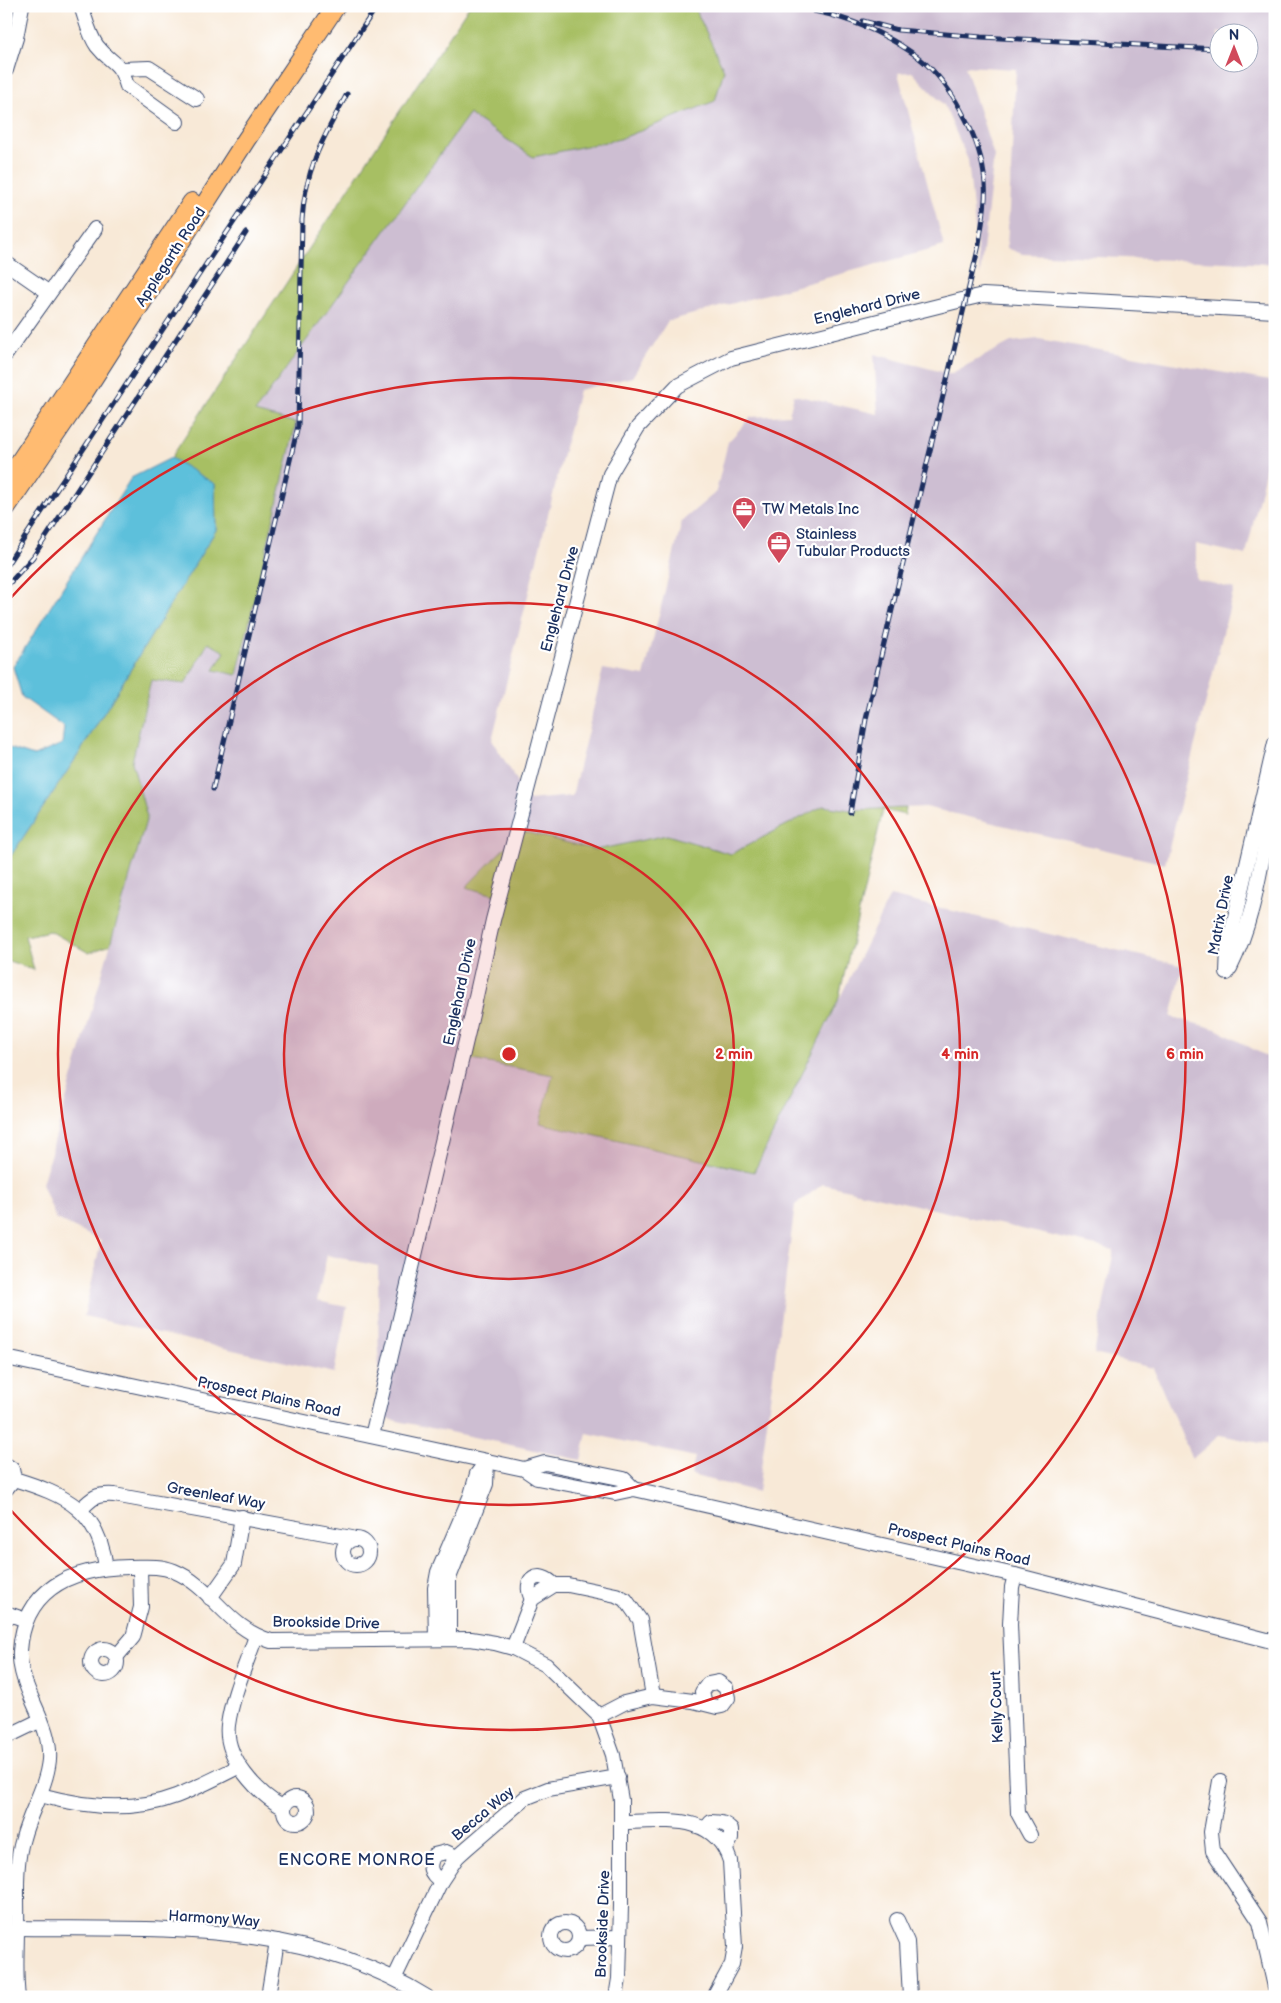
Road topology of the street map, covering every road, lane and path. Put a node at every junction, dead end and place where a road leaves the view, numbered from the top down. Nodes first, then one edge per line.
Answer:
1 (22, 6) edge
2 (81, 6) edge
3 (323, 6) edge
4 (336, 6) edge
5 (122, 69) junction
6 (6, 70) edge
7 (197, 99) dead end
8 (178, 122) dead end
9 (95, 229) dead end
10 (6, 264) edge
11 (48, 292) junction
12 (1275, 311) edge
13 (6, 354) edge
14 (6, 482) edge
15 (6, 508) edge
16 (1275, 743) edge
17 (1275, 798) edge
18 (6, 1358) edge
19 (372, 1436) junction
20 (487, 1461) junction
21 (6, 1465) edge
22 (10, 1484) edge
23 (80, 1510) junction
24 (242, 1517) junction
25 (352, 1538) dead end
26 (140, 1567) junction
27 (106, 1568) junction
28 (1015, 1575) junction
29 (210, 1598) junction
30 (6, 1613) edge
31 (26, 1620) junction
32 (256, 1636) junction
33 (443, 1639) junction
34 (1275, 1642) edge
35 (513, 1648) junction
36 (116, 1657) dead end
37 (653, 1696) junction
38 (705, 1703) dead end
39 (599, 1716) junction
40 (41, 1720) junction
41 (6, 1737) edge
42 (238, 1767) junction
43 (618, 1777) junction
44 (1220, 1782) dead end
45 (40, 1795) junction
46 (284, 1808) dead end
47 (621, 1822) junction
48 (1030, 1835) dead end
49 (458, 1857) junction
50 (441, 1881) junction
51 (897, 1920) dead end
52 (17, 1928) junction
53 (620, 1937) junction
54 (579, 1938) dead end
55 (277, 1940) junction
56 (395, 1977) junction
57 (1275, 1987) edge
58 (18, 1997) edge
59 (268, 1997) edge
60 (426, 1997) edge
61 (616, 1997) edge
62 (714, 1997) edge
63 (910, 1997) edge

1 - 6 street
2 - 5 street
3 - 14 main road, Applegarth Road
4 - 15 main road, Applegarth Road
5 - 7 street
5 - 8 street
9 - 11 street
10 - 11 street
11 - 13 street
12 - 19 street, Englehard Drive
16 - 17 street, Matrix Drive
18 - 19 street, Prospect Plains Road
19 - 20 street, Prospect Plains Road
20 - 28 street, Prospect Plains Road
20 - 33 street
21 - 22 street
22 - 23 street
23 - 24 street, Greenleaf Way
23 - 27 street
24 - 25 street, Greenleaf Way
24 - 29 street
26 - 27 street, Brookside Drive
26 - 29 street, Brookside Drive
26 - 36 street
27 - 31 street, Brookside Drive
28 - 34 street, Prospect Plains Road
28 - 48 street, Kelly Court
29 - 32 street, Brookside Drive
30 - 31 street
31 - 40 street, Brookside Drive
32 - 33 street, Brookside Drive
32 - 42 street
33 - 35 street, Brookside Drive
35 - 37 street
35 - 39 street, Brookside Drive
37 - 38 street
37 - 39 street
39 - 43 street, Brookside Drive
40 - 41 street
40 - 45 street, Brookside Drive
42 - 45 street
42 - 46 street
43 - 47 street, Brookside Drive
43 - 49 street, Becca Way
44 - 57 street
45 - 52 street, Brookside Drive
47 - 53 street, Brookside Drive
47 - 62 street
49 - 50 street, Becca Way
49 - 50 street, Becca Way
50 - 56 street, Becca Way
51 - 63 street
52 - 55 street, Harmony Way
52 - 58 street, Brookside Drive
53 - 54 street
53 - 61 street, Brookside Drive
55 - 56 street, Harmony Way
55 - 59 street
56 - 60 street, Harmony Way

